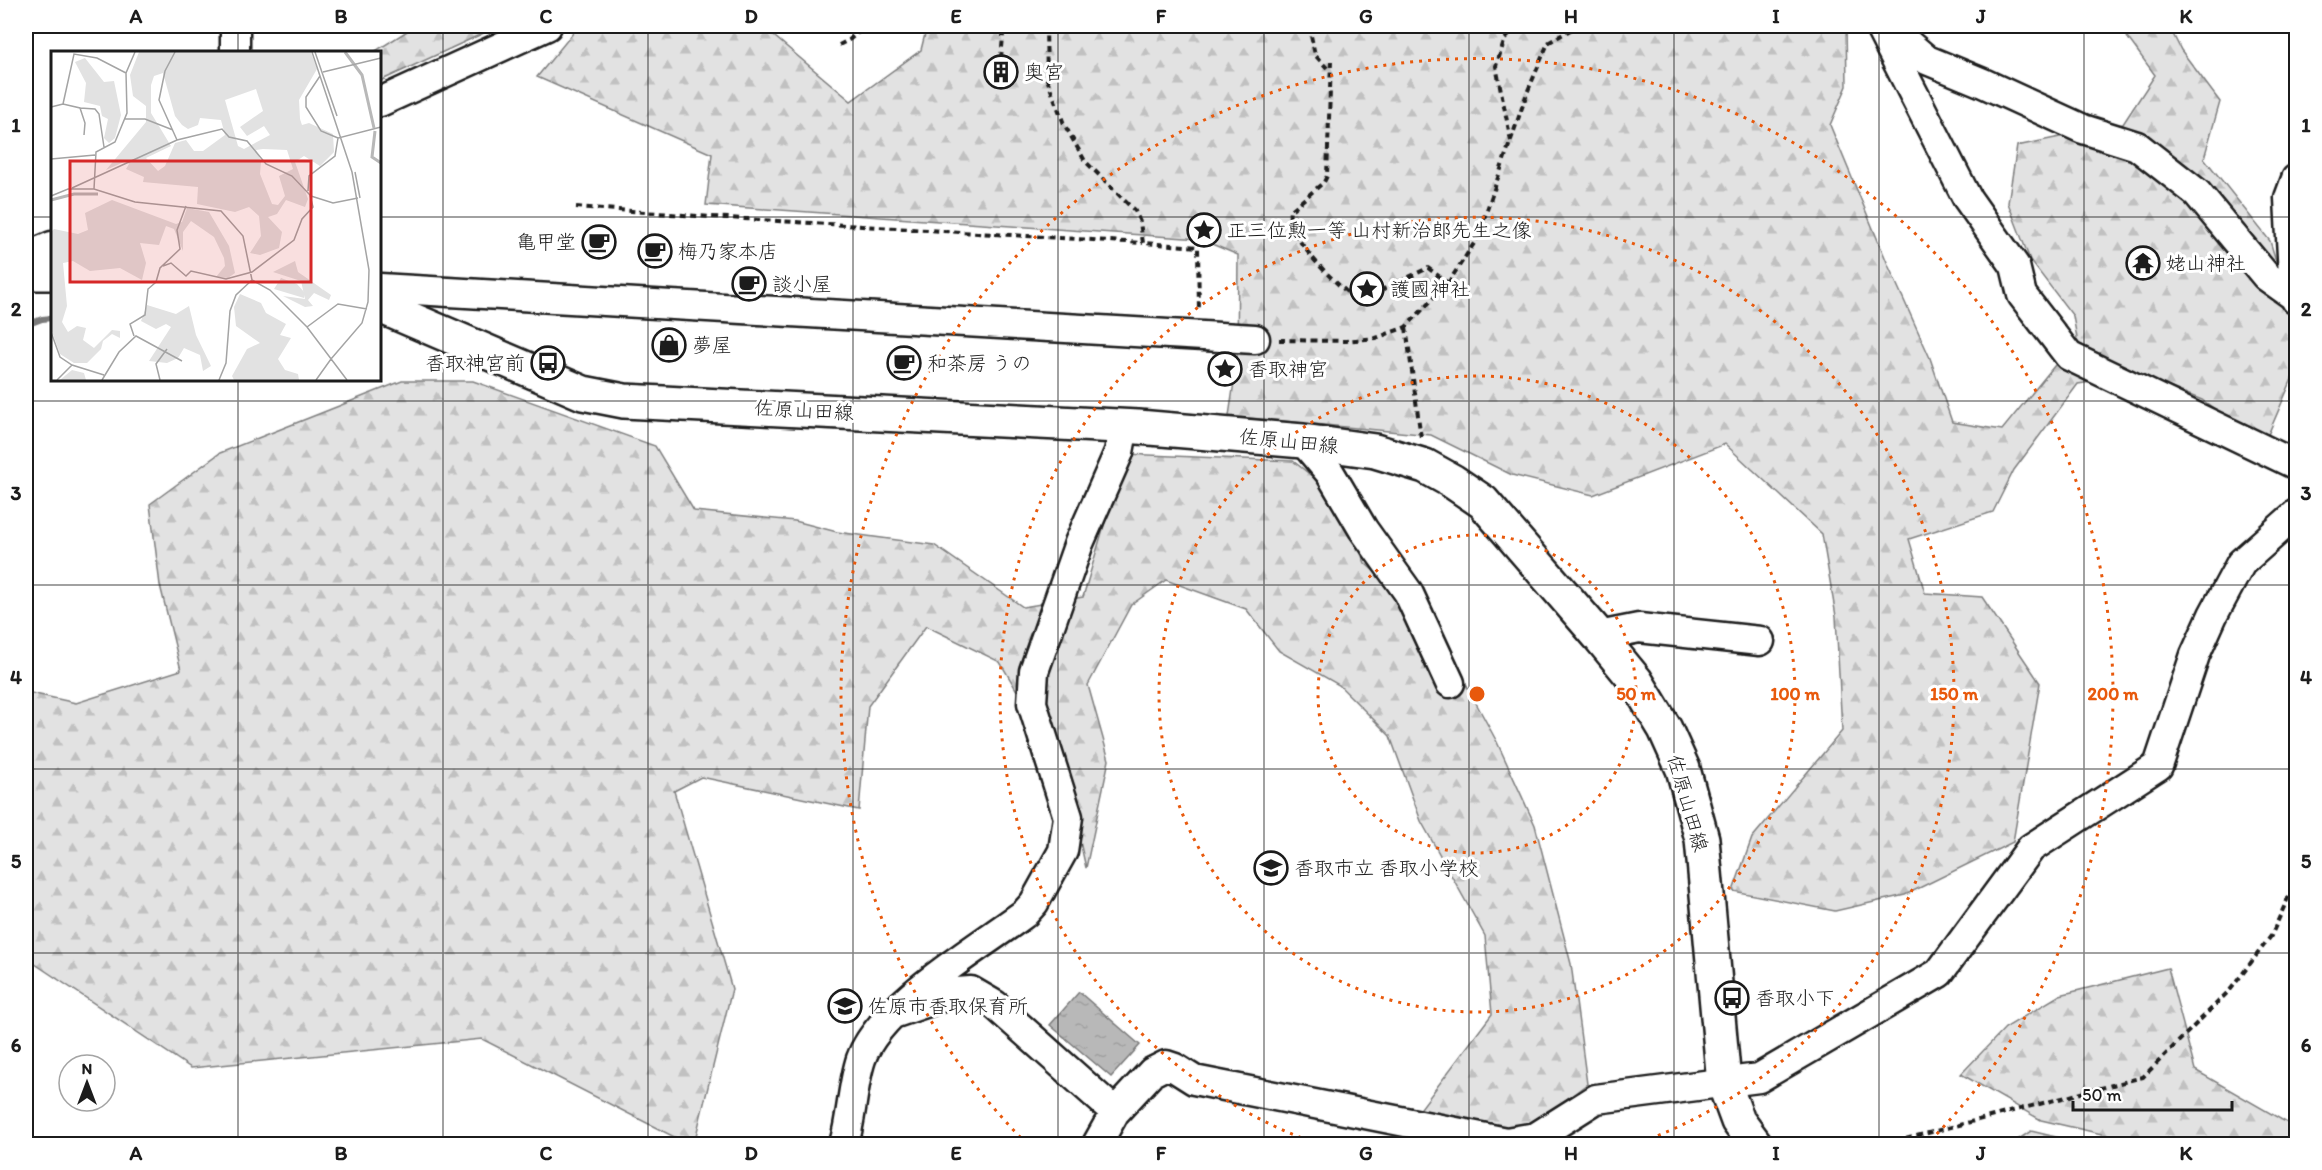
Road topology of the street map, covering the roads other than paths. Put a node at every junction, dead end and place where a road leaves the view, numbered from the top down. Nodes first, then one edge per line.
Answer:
1 (236, 26) edge
2 (547, 26) edge
3 (1879, 26) edge
4 (1887, 26) edge
5 (235, 51) edge
6 (381, 102) edge
7 (2296, 179) edge
8 (51, 246) edge
9 (26, 257) edge
10 (26, 273) edge
11 (51, 273) edge
12 (381, 288) edge
13 (2295, 298) edge
14 (381, 306) edge
15 (1267, 339) road end
16 (1125, 426) junction
17 (1303, 441) junction
18 (2296, 465) edge
19 (2296, 514) edge
20 (1599, 636) junction
21 (1760, 641) dead end
22 (1450, 683) dead end
23 (893, 1014) junction
24 (1724, 1083) junction
25 (1115, 1112) junction
26 (844, 1144) edge
27 (1097, 1144) edge
28 (1755, 1144) edge

1 - 5 street
2 - 6 street
3 - 18 street
4 - 13 street
7 - 13 street
8 - 9 street
10 - 11 main road
12 - 15 street
14 - 16 main road, 佐原山田線
16 - 17 main road, 佐原山田線
16 - 23 street
17 - 20 main road, 佐原山田線
17 - 22 street
19 - 24 street
20 - 21 street
20 - 24 main road, 佐原山田線
23 - 25 street
23 - 26 street
24 - 25 street
24 - 28 main road, 佐原山田線
25 - 27 street

